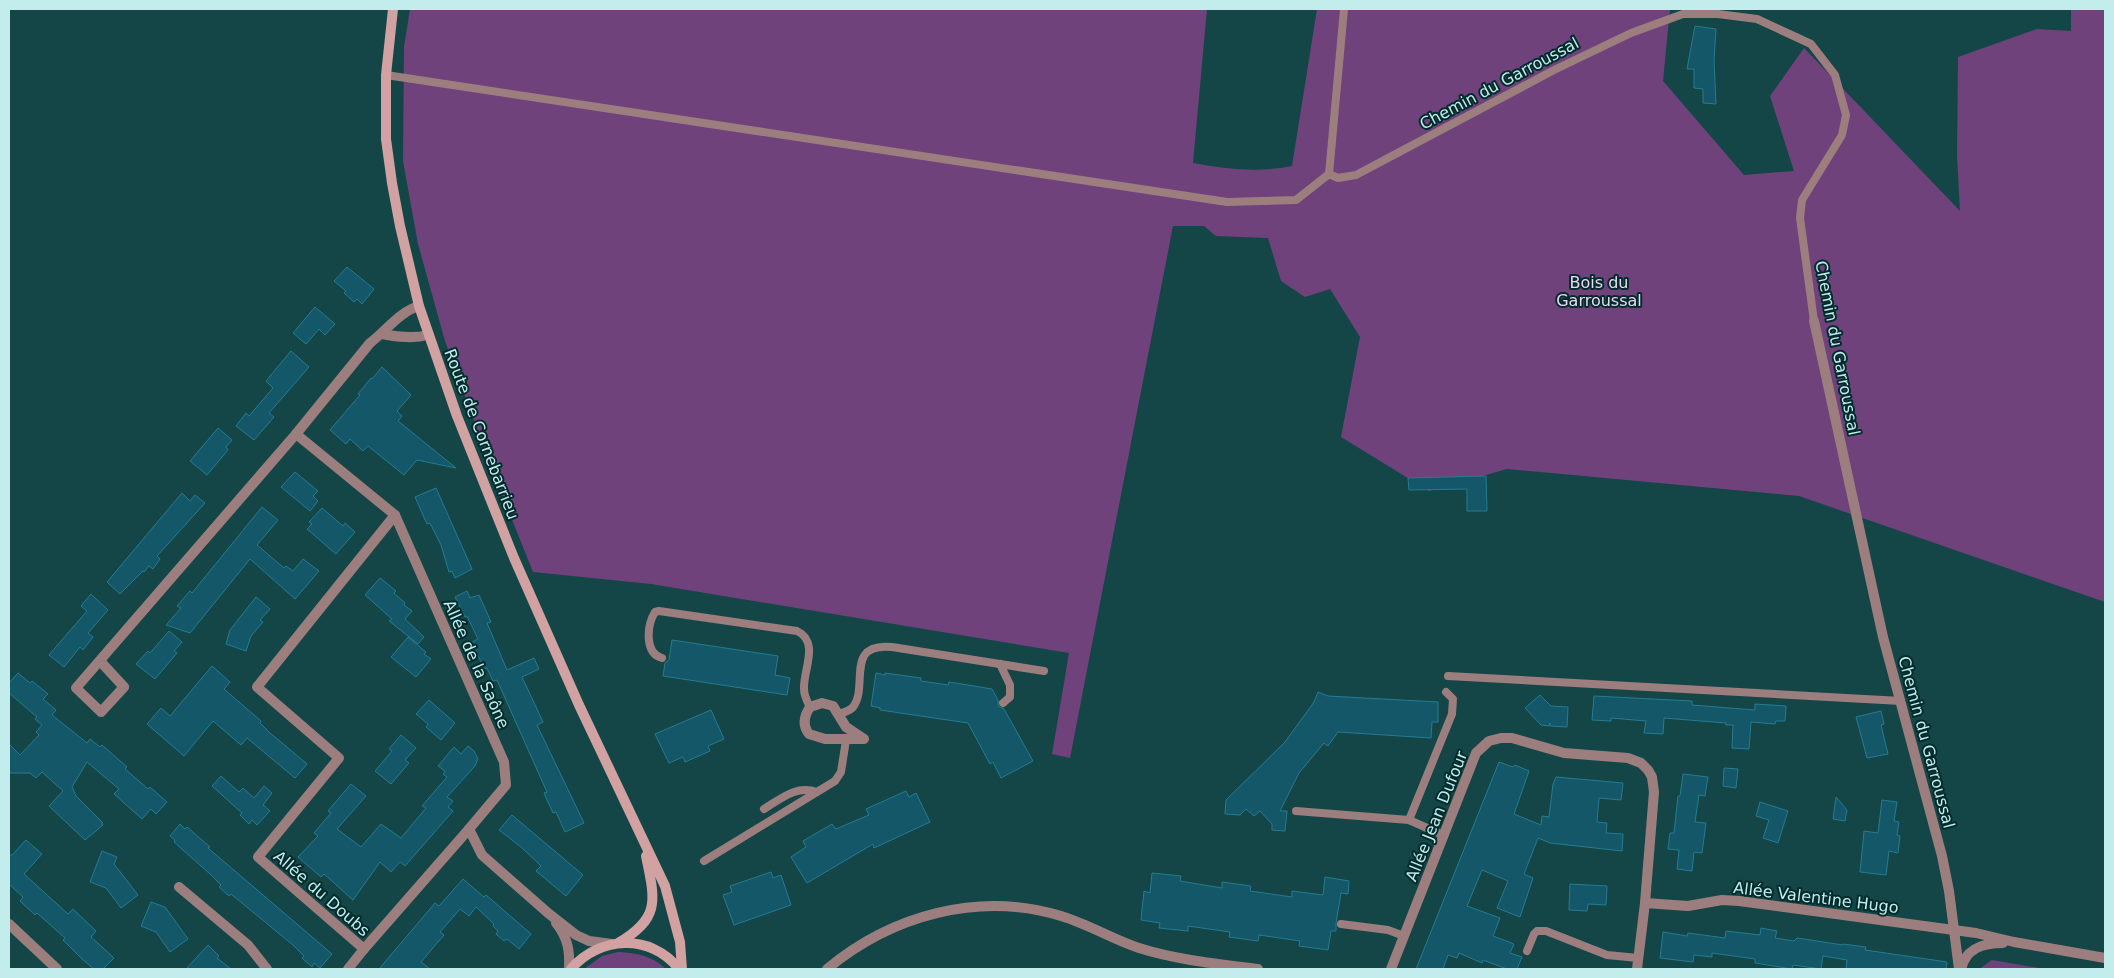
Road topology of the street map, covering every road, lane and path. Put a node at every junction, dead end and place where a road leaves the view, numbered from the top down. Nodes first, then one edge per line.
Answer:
1 (393, 9) edge
2 (1344, 9) edge
3 (386, 75) junction
4 (1329, 174) junction
5 (420, 306) junction
6 (1814, 321) joint
7 (382, 334) junction
8 (428, 335) junction
9 (296, 434) junction
10 (395, 516) junction
11 (662, 658) dead end
12 (100, 661) junction
13 (1000, 664) junction
14 (1044, 671) dead end
15 (1448, 676) dead end
16 (1446, 692) dead end
17 (1901, 701) junction
18 (1003, 703) dead end
19 (810, 707) junction
20 (839, 714) junction
21 (846, 740) junction
22 (817, 792) junction
23 (764, 809) dead end
24 (1296, 811) dead end
25 (1409, 820) junction
26 (469, 828) junction
27 (1443, 835) junction
28 (644, 845) junction
29 (704, 861) dead end
30 (179, 887) dead end
31 (1645, 903) junction
32 (548, 913) junction
33 (9, 924) edge
34 (1340, 924) dead end
35 (1954, 931) junction
36 (1404, 936) junction
37 (2014, 942) junction
38 (615, 944) junction
39 (364, 949) junction
40 (1527, 950) dead end
41 (1638, 958) junction
42 (2105, 958) edge
43 (56, 969) edge
44 (268, 969) edge
45 (348, 969) edge
46 (570, 969) edge
47 (680, 969) edge
48 (827, 969) edge
49 (1258, 969) edge
50 (1391, 969) edge
51 (1637, 969) edge
52 (1960, 969) edge

1 - 3 main road, Route de Cornebarrieu
2 - 4 lane
3 - 4 lane
3 - 5 main road, Route de Cornebarrieu
4 - 6 lane, Chemin du Garroussal
5 - 7 street
5 - 8 main road, Route de Cornebarrieu
6 - 17 street, Chemin du Garroussal
7 - 8 street
7 - 9 street
8 - 28 main road, Route de Cornebarrieu
9 - 10 street, Allée de la Saône
9 - 12 street
10 - 26 street, Allée de la Saône
10 - 39 street, Allée du Doubs
11 - 19 lane
12 - 12 street
13 - 14 lane
13 - 18 lane
13 - 20 lane
15 - 17 lane
16 - 25 lane
17 - 35 street, Chemin du Garroussal
19 - 20 street
19 - 21 street
20 - 21 street
21 - 22 lane
22 - 23 lane
22 - 29 lane
24 - 25 lane
25 - 27 lane
26 - 32 street
26 - 39 street, Allée du Doubs
27 - 31 street, Allée Jean Dufour
27 - 36 street, Allée Jean Dufour
28 - 38 main road, Route de Cornebarrieu
28 - 47 main road, Route de Cornebarrieu
30 - 44 street
31 - 35 street, Allée Valentine Hugo
31 - 41 street, Allée Jean Dufour
32 - 38 street
32 - 46 street
33 - 43 street
34 - 36 lane
35 - 37 street, Allée Valentine Hugo
35 - 52 street, Chemin du Garroussal
36 - 50 street, Allée Jean Dufour
37 - 42 street
37 - 52 street
38 - 46 main road, Route de Cornebarrieu
38 - 47 main road
39 - 45 street
40 - 41 lane
41 - 51 street, Allée Jean Dufour
48 - 49 street

